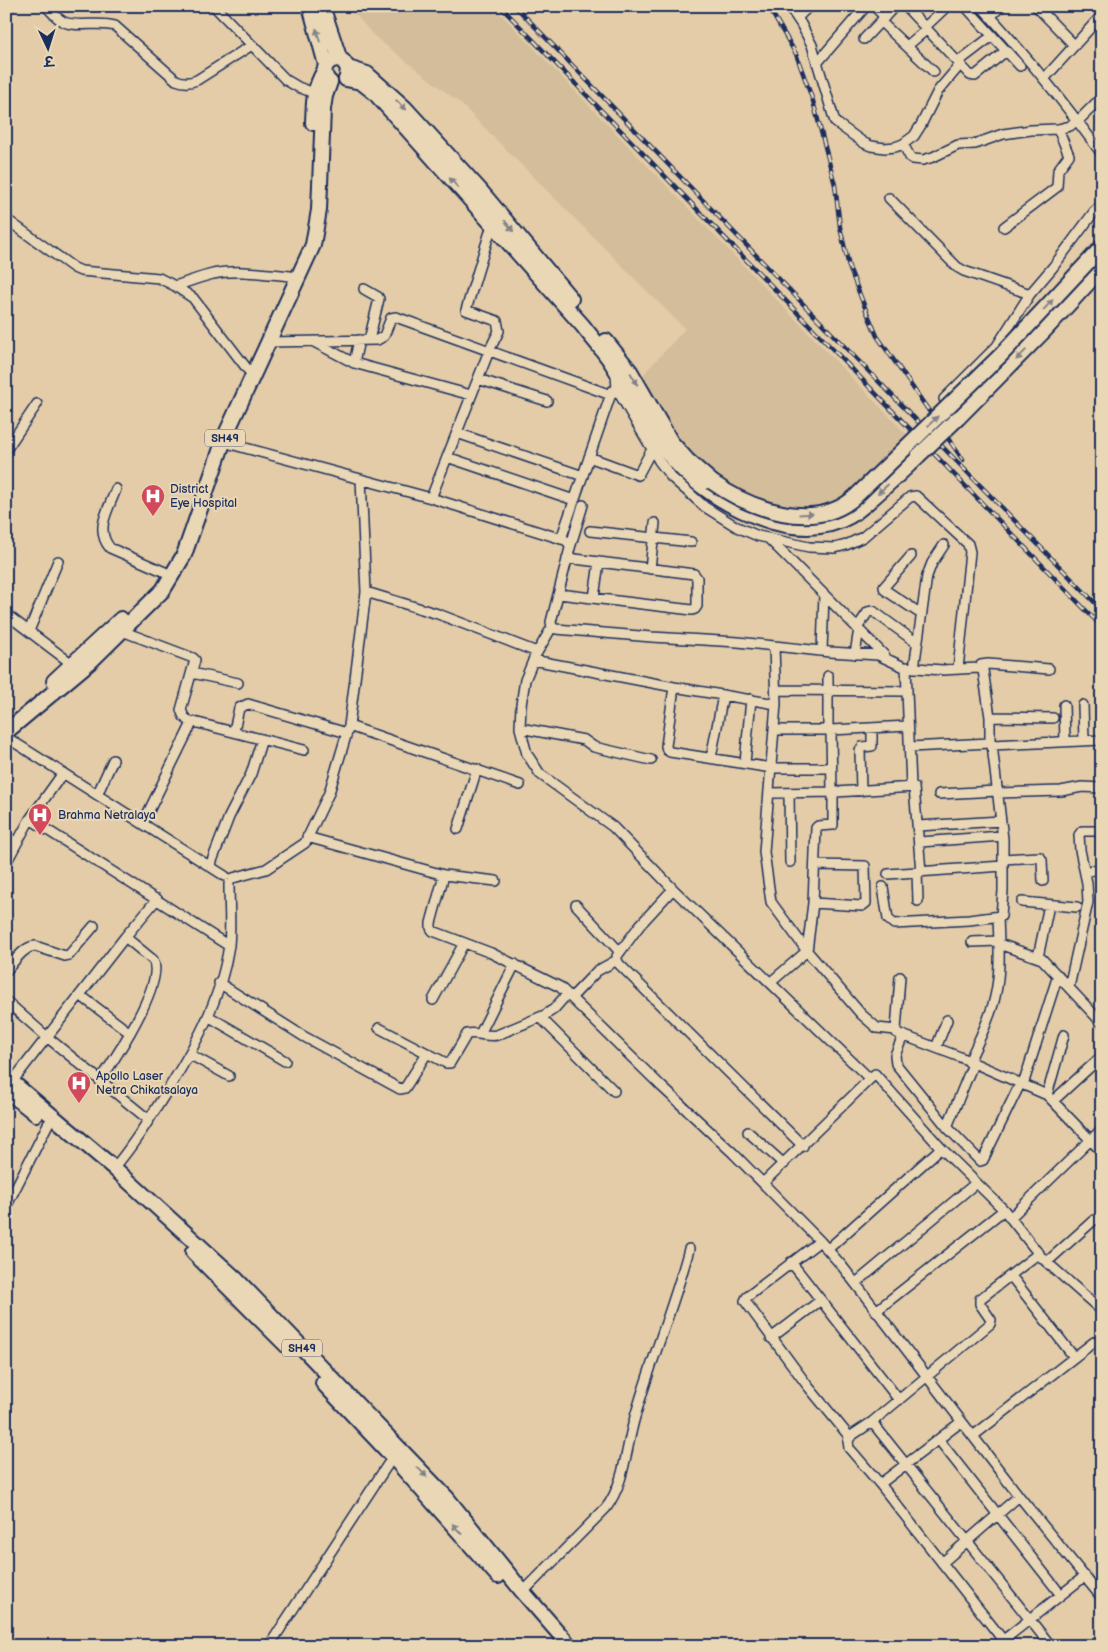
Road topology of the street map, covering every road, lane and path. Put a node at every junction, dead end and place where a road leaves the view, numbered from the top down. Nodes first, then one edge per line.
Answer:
1 (10, 6) edge
2 (46, 6) edge
3 (310, 6) edge
4 (322, 6) edge
5 (789, 6) edge
6 (809, 6) edge
7 (866, 6) edge
8 (874, 6) edge
9 (896, 6) edge
10 (905, 6) edge
11 (965, 6) edge
12 (980, 6) edge
13 (1001, 6) edge
14 (1036, 6) edge
15 (218, 8) edge
16 (944, 9) dead end
17 (6, 10) edge
18 (1102, 15) edge
19 (990, 17) junction
20 (797, 18) junction
21 (883, 19) junction
22 (926, 28) junction
23 (992, 36) junction
24 (864, 39) dead end
25 (252, 45) junction
26 (1074, 45) junction
27 (907, 46) junction
28 (1006, 51) junction
29 (817, 63) junction
30 (959, 64) junction
31 (1020, 66) dead end
32 (344, 69) junction
33 (934, 72) dead end
34 (327, 73) junction
35 (1044, 79) junction
36 (314, 93) junction
37 (1102, 98) edge
38 (1075, 122) junction
39 (1058, 129) junction
40 (903, 144) junction
41 (1102, 153) edge
42 (889, 198) dead end
43 (1102, 204) edge
44 (6, 219) edge
45 (492, 225) junction
46 (1004, 227) dead end
47 (1102, 247) edge
48 (1102, 268) edge
49 (290, 276) junction
50 (551, 283) junction
51 (175, 286) junction
52 (364, 290) dead end
53 (1030, 294) junction
54 (359, 340) junction
55 (369, 340) junction
56 (313, 341) junction
57 (269, 342) junction
58 (489, 351) junction
59 (354, 363) junction
60 (248, 370) junction
61 (616, 375) junction
62 (478, 379) junction
63 (471, 395) junction
64 (611, 395) junction
65 (944, 399) dead end
66 (547, 401) dead end
67 (37, 404) dead end
68 (457, 433) junction
69 (219, 441) junction
70 (652, 449) junction
71 (6, 450) edge
72 (447, 456) junction
73 (589, 457) junction
74 (583, 476) junction
75 (361, 479) junction
76 (709, 486) junction
77 (116, 489) dead end
78 (431, 498) junction
79 (574, 500) junction
80 (583, 505) dead end
81 (655, 523) dead end
82 (590, 531) dead end
83 (653, 538) junction
84 (769, 538) junction
85 (561, 539) junction
86 (691, 542) dead end
87 (944, 545) dead end
88 (570, 548) junction
89 (911, 556) dead end
90 (567, 558) junction
91 (58, 561) dead end
92 (599, 562) junction
93 (650, 569) junction
94 (165, 572) junction
95 (366, 592) junction
96 (559, 594) junction
97 (824, 594) junction
98 (594, 598) junction
99 (6, 614) edge
100 (921, 614) junction
101 (552, 627) junction
102 (858, 629) junction
103 (29, 631) junction
104 (122, 631) junction
105 (917, 643) junction
106 (774, 647) junction
107 (822, 651) junction
108 (855, 654) junction
109 (535, 656) junction
110 (887, 658) junction
111 (72, 664) junction
112 (910, 668) junction
113 (978, 668) junction
114 (958, 669) junction
115 (1050, 669) dead end
116 (192, 673) junction
117 (828, 676) dead end
118 (238, 683) dead end
119 (674, 687) junction
120 (776, 690) junction
121 (828, 691) junction
122 (907, 691) junction
123 (723, 694) junction
124 (751, 699) junction
125 (776, 704) junction
126 (1064, 705) dead end
127 (1082, 705) dead end
128 (990, 717) junction
129 (1053, 718) dead end
130 (6, 722) edge
131 (192, 723) junction
132 (908, 726) junction
133 (520, 728) junction
134 (872, 728) junction
135 (348, 730) junction
136 (775, 730) junction
137 (829, 730) junction
138 (234, 731) junction
139 (6, 732) edge
140 (6, 737) edge
141 (262, 739) junction
142 (1084, 740) junction
143 (1102, 740) edge
144 (1065, 741) junction
145 (991, 744) junction
146 (910, 747) junction
147 (304, 750) dead end
148 (711, 758) junction
149 (113, 760) dead end
150 (651, 760) dead end
151 (745, 763) junction
152 (772, 768) junction
153 (831, 768) junction
154 (477, 769) junction
155 (62, 773) junction
156 (520, 785) dead end
157 (911, 786) junction
158 (1102, 788) edge
159 (861, 791) junction
160 (832, 792) junction
161 (997, 792) junction
162 (769, 793) junction
163 (789, 793) junction
164 (939, 794) dead end
165 (97, 795) junction
166 (30, 819) junction
167 (1001, 821) junction
168 (143, 823) junction
169 (918, 826) junction
170 (458, 829) dead end
171 (1102, 831) edge
172 (1002, 836) junction
173 (6, 837) edge
174 (307, 837) junction
175 (17, 842) junction
176 (920, 842) junction
177 (790, 862) dead end
178 (6, 863) edge
179 (1003, 863) junction
180 (814, 865) junction
181 (210, 866) junction
182 (1102, 868) edge
183 (919, 872) junction
184 (1085, 872) junction
185 (888, 874) dead end
186 (444, 875) junction
187 (229, 879) junction
188 (496, 881) dead end
189 (1043, 881) dead end
190 (883, 887) dead end
191 (673, 889) junction
192 (157, 899) junction
193 (918, 901) dead end
194 (1022, 902) dead end
195 (813, 903) junction
196 (576, 905) dead end
197 (1049, 905) junction
198 (1077, 907) dead end
199 (998, 917) junction
200 (94, 926) dead end
201 (126, 937) junction
202 (464, 942) junction
203 (972, 942) dead end
204 (999, 942) junction
205 (228, 946) junction
206 (807, 951) junction
207 (618, 956) junction
208 (1038, 956) junction
209 (515, 964) junction
210 (6, 970) edge
211 (1058, 975) junction
212 (900, 977) dead end
213 (771, 982) junction
214 (219, 983) junction
215 (1069, 987) junction
216 (80, 995) junction
217 (569, 996) junction
218 (433, 1000) dead end
219 (6, 1001) edge
220 (208, 1016) junction
221 (540, 1017) junction
222 (947, 1020) dead end
223 (1102, 1023) edge
224 (379, 1028) dead end
225 (130, 1033) junction
226 (899, 1033) junction
227 (480, 1034) junction
228 (1064, 1035) dead end
229 (47, 1037) junction
230 (936, 1048) junction
231 (427, 1053) junction
232 (190, 1054) junction
233 (1102, 1056) edge
234 (285, 1061) dead end
235 (971, 1063) junction
236 (229, 1076) dead end
237 (870, 1079) junction
238 (100, 1081) junction
239 (8, 1083) edge
240 (1022, 1084) junction
241 (614, 1091) dead end
242 (1050, 1098) junction
243 (149, 1120) junction
244 (48, 1124) junction
245 (947, 1127) junction
246 (1102, 1129) edge
247 (748, 1132) dead end
248 (1091, 1139) junction
249 (803, 1146) junction
250 (941, 1148) junction
251 (1102, 1152) edge
252 (784, 1164) junction
253 (114, 1168) junction
254 (764, 1183) junction
255 (976, 1183) junction
256 (6, 1207) edge
257 (1004, 1210) junction
258 (1010, 1218) junction
259 (1102, 1221) edge
260 (820, 1241) junction
261 (689, 1249) dead end
262 (828, 1249) junction
263 (1039, 1253) junction
264 (791, 1262) junction
265 (1047, 1262) junction
266 (1011, 1276) junction
267 (856, 1283) junction
268 (821, 1300) junction
269 (876, 1311) junction
270 (1102, 1311) edge
271 (771, 1338) junction
272 (1094, 1342) dead end
273 (1074, 1357) junction
274 (927, 1377) junction
275 (899, 1400) junction
276 (872, 1422) junction
277 (961, 1422) junction
278 (851, 1436) junction
279 (973, 1436) junction
280 (939, 1440) junction
281 (396, 1453) junction
282 (906, 1464) junction
283 (880, 1484) junction
284 (1019, 1496) junction
285 (998, 1515) junction
286 (968, 1541) junction
287 (942, 1563) junction
288 (1085, 1576) junction
289 (523, 1592) junction
290 (1061, 1595) junction
291 (1102, 1598) edge
292 (1030, 1619) junction
293 (1000, 1643) edge
294 (269, 1646) edge
295 (557, 1646) edge
296 (570, 1646) edge
297 (1051, 1646) edge

1 - 17 street
2 - 25 street
34 -> 3 main road
4 - 32 main road
5 - 20 street
6 - 20 street
7 - 29 street
8 - 21 street
9 - 21 street
10 - 22 street
11 - 23 street
12 - 19 street
13 - 19 street
14 - 26 street
15 - 25 street
16 - 22 street
18 - 26 street
19 - 35 street
20 - 29 street
21 - 24 street
21 - 27 street
22 - 27 street
22 - 30 street
23 - 28 street
23 - 30 street
25 - 36 street
26 - 35 street
27 - 33 street
28 - 30 street
28 - 31 street
29 - 40 street
30 - 40 street
32 - 34 main road
32 - 34 main road
45 -> 32 main road
32 -> 50 main road
34 - 36 main road, SH49
34 - 57 main road, SH49
35 - 38 street
36 - 49 main road, SH49
37 - 38 street
38 - 39 street
38 - 41 street
39 - 40 street
39 - 46 street
42 - 53 street
43 - 53 street
44 - 51 street
45 - 50 main road
45 - 58 street
76 -> 47 main road, bridge
48 -> 76 main road, bridge
49 - 51 street
49 - 60 main road, SH49
50 - 61 main road
50 -> 76 main road
51 - 60 street
52 - 55 street
53 - 65 street
54 - 55 street
54 - 56 street
54 - 59 street
55 - 58 street
56 - 57 street
56 - 59 street
57 - 69 main road, SH49
58 - 62 street
58 - 64 street
59 - 63 street
60 - 69 main road, SH49
61 - 64 street
61 - 70 street
61 - 76 main road
62 - 63 street
62 - 66 street
63 - 68 street
64 - 73 street
67 - 71 street
68 - 72 street
68 - 74 street
69 - 75 street
69 - 94 main road, SH49
69 - 104 main road, SH49
70 - 73 street
70 - 84 street
72 - 78 street
72 - 79 street
73 - 74 street
74 - 79 street
75 - 78 street
75 - 95 street
77 - 94 street
78 - 85 street
79 - 85 street
80 - 88 street
81 - 83 street
82 - 83 street
83 - 86 street
83 - 93 street
84 - 97 street
84 - 114 street
85 - 88 street
87 - 100 street
88 - 90 street
89 - 100 street
90 - 92 street
90 - 96 street
91 - 103 street
92 - 93 street
92 - 98 street
93 - 98 street
94 - 111 main road, SH49
95 - 109 street
95 - 135 street
96 - 98 street
96 - 101 street
97 - 102 street
97 - 107 street
99 - 103 street
100 - 105 street
101 - 106 street
101 - 109 street
102 - 105 street
102 - 108 street
102 - 110 street
103 - 111 street
104 - 116 street
104 - 139 main road, SH49
105 - 112 street
106 - 107 street
106 - 120 street
107 - 108 street
108 - 110 street
109 - 119 street
109 - 133 street
110 - 112 street
111 - 130 main road, SH49
112 - 114 street
112 - 122 street
113 - 114 street
113 - 115 street
113 - 128 street
116 - 118 street
116 - 131 street
117 - 121 street
119 - 123 street
119 - 148 street
120 - 121 street
120 - 125 street
121 - 122 street
121 - 137 street
122 - 132 street
123 - 124 street
123 - 148 street
124 - 125 street
124 - 151 street
125 - 136 street
126 - 144 street
127 - 142 street
128 - 129 street
128 - 145 street
131 - 138 street
131 - 168 street
132 - 134 street
132 - 146 street
133 - 150 street
133 - 191 street
134 - 137 street
134 - 159 street
135 - 138 street
135 - 154 street
135 - 174 street
136 - 137 street
136 - 152 street
137 - 153 street
138 - 141 street
140 - 155 street
141 - 147 street
141 - 181 street
142 - 143 street
142 - 144 street
144 - 145 street
145 - 146 street
145 - 161 street
146 - 157 street
148 - 151 street
149 - 165 street
151 - 152 street
152 - 153 street
152 - 162 street
153 - 160 street
154 - 156 street
154 - 170 street
155 - 165 street
155 - 166 street
157 - 159 street
157 - 169 street
158 - 161 street
159 - 160 street
160 - 163 street
160 - 180 street
161 - 164 street
161 - 167 street
162 - 163 street
162 - 206 street
163 - 177 street
165 - 168 street
166 - 175 street
166 - 192 street
167 - 169 street
167 - 172 street
168 - 181 street
169 - 176 street
171 - 184 street
172 - 176 street
172 - 179 street
173 - 175 street
174 - 186 street
174 - 187 street
175 - 178 street
176 - 183 street
179 - 183 street
179 - 189 street
179 - 199 street
180 - 195 street
180 - 195 street
181 - 187 street
182 - 184 street
183 - 185 street
183 - 193 street
184 - 215 street
186 - 188 street
186 - 202 street
187 - 205 street
190 - 199 street
191 - 207 street
191 - 213 street
192 - 201 street
192 - 205 street
194 - 197 street
195 - 206 street
196 - 207 street
197 - 198 street
197 - 208 street
199 - 204 street
200 - 210 street
201 - 216 street
201 - 225 street
202 - 209 street
202 - 218 street
203 - 204 street
204 - 208 street
204 - 235 street
205 - 214 street
206 - 213 street
206 - 226 street
207 - 217 street
207 - 249 street
208 - 211 street
209 - 217 street
209 - 227 street
211 - 215 street
211 - 240 street
212 - 226 street
213 - 237 street
214 - 220 street
214 - 231 street
215 - 223 street
216 - 225 street
216 - 229 street
217 - 221 street
217 - 254 street
219 - 229 street
220 - 232 street
220 - 234 street
221 - 227 street
221 - 241 street
222 - 230 street
224 - 231 street
225 - 238 street
226 - 230 street
226 - 245 street
227 - 231 street
228 - 242 street
229 - 238 street
229 - 239 street
230 - 235 street
232 - 236 street
232 - 243 street
233 - 242 street
235 - 240 street
235 - 245 street
237 - 249 street
237 - 250 street
238 - 243 street
239 - 244 main road, SH49
239 - 253 main road, SH49
240 - 242 street
240 - 245 street
242 - 248 street
243 - 253 street
244 - 256 street
244 - 281 main road, SH49
246 - 248 street
247 - 252 street
248 - 251 street
248 - 258 street
249 - 252 street
250 - 255 street
250 - 262 street
252 - 254 street
253 - 281 main road, SH49
254 - 260 street
255 - 257 street
255 - 267 street
257 - 258 street
257 - 269 street
258 - 263 street
259 - 265 street
260 - 262 street
260 - 264 street
261 - 289 street
262 - 267 street
263 - 265 street
263 - 266 street
264 - 268 street
264 - 271 street
265 - 270 street
266 - 273 street
266 - 274 street
267 - 269 street
268 - 271 street
268 - 275 street
269 - 274 street
271 - 278 street
272 - 273 street
273 - 279 street
274 - 275 street
274 - 277 street
275 - 276 street
276 - 278 street
276 - 282 street
277 - 279 street
277 - 280 street
278 - 283 street
279 - 284 street
280 - 282 street
280 - 285 street
281 -> 289 main road, SH49
281 - 294 street
295 -> 281 main road, SH49
282 - 283 street
282 - 286 street
283 - 287 street
284 - 285 street
284 - 288 street
285 - 286 street
285 - 290 street
286 - 287 street
286 - 292 street
287 - 293 street
288 - 290 street
288 - 291 street
289 - 296 main road, SH49
290 - 292 street
292 - 293 street
292 - 297 street

